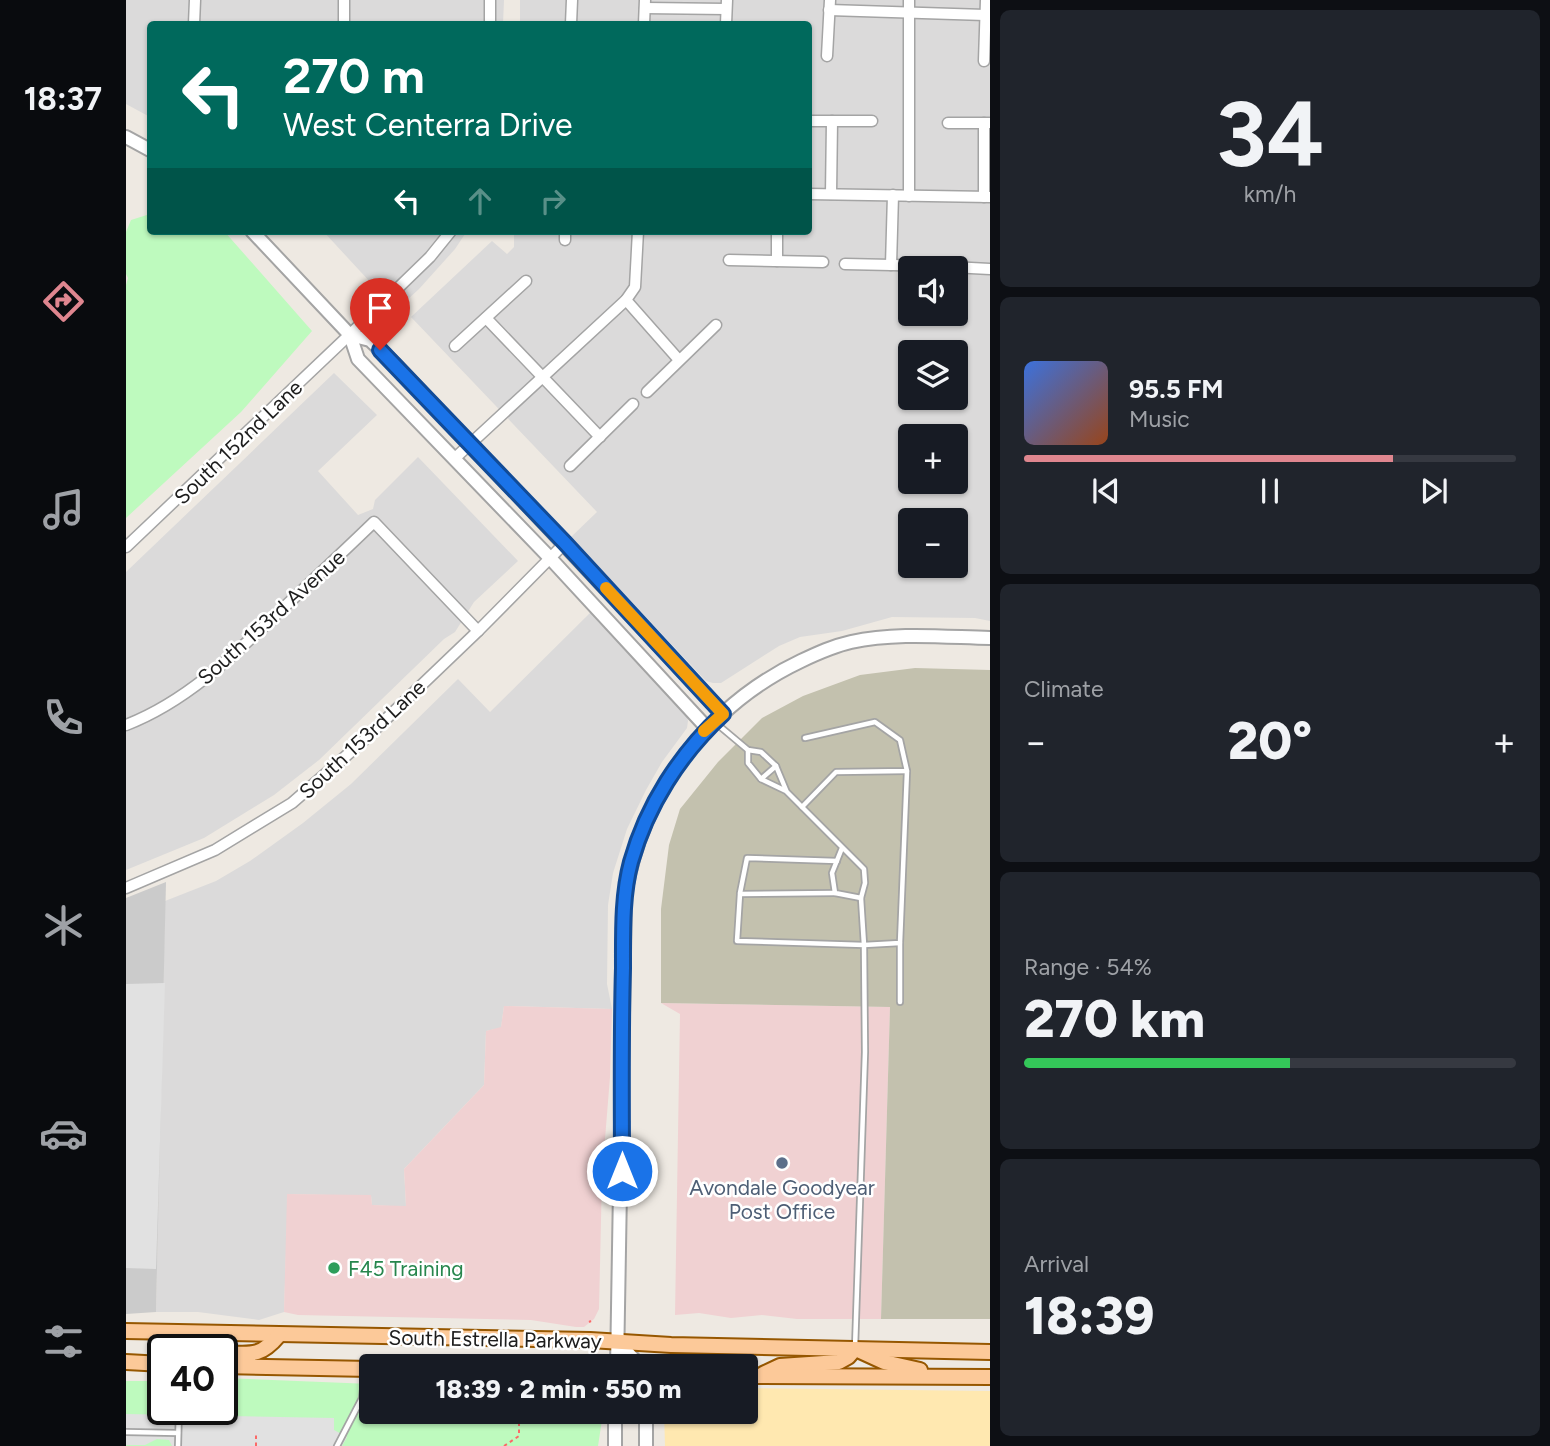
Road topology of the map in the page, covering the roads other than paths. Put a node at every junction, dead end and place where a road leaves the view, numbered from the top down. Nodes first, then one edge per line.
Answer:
1 (195, 0) edge
2 (344, 0) edge
3 (491, 0) edge
4 (572, 0) edge
5 (909, 0) edge
6 (986, 0) edge
7 (645, 4) edge
8 (727, 5) edge
9 (829, 5) edge
10 (909, 14) junction
11 (985, 15) junction
12 (194, 21) edge
13 (344, 21) edge
14 (490, 21) edge
15 (571, 21) edge
16 (827, 56) dead end
17 (984, 61) dead end
18 (812, 121) edge
19 (832, 121) junction
20 (872, 121) dead end
21 (948, 122) dead end
22 (987, 123) edge
23 (126, 137) edge
24 (147, 144) edge
25 (812, 194) edge
26 (831, 194) junction
27 (893, 195) junction
28 (909, 196) junction
29 (987, 197) edge
30 (256, 235) edge
31 (448, 235) edge
32 (638, 235) edge
33 (777, 235) edge
34 (729, 260) dead end
35 (777, 261) junction
36 (823, 262) dead end
37 (845, 264) dead end
38 (891, 265) junction
39 (898, 265) edge
40 (968, 268) edge
41 (990, 269) edge
42 (526, 281) dead end
43 (626, 300) junction
44 (486, 318) junction
45 (716, 325) dead end
46 (350, 335) junction
47 (455, 346) dead end
48 (680, 360) junction
49 (542, 377) junction
50 (647, 392) dead end
51 (634, 404) dead end
52 (600, 438) junction
53 (470, 444) junction
54 (455, 458) junction
55 (570, 466) dead end
56 (565, 543) junction
57 (126, 547) edge
58 (550, 558) junction
59 (478, 631) junction
60 (990, 638) edge
61 (715, 721) junction
62 (126, 725) edge
63 (805, 738) dead end
64 (747, 750) junction
65 (776, 766) junction
66 (906, 771) junction
67 (761, 779) junction
68 (786, 791) junction
69 (802, 807) junction
70 (842, 848) junction
71 (836, 861) junction
72 (126, 888) edge
73 (835, 893) junction
74 (740, 894) junction
75 (861, 898) junction
76 (900, 943) junction
77 (864, 945) junction
78 (900, 1002) dead end
79 (126, 1331) edge
80 (279, 1335) junction
81 (618, 1342) junction
82 (855, 1349) junction
83 (990, 1352) edge
84 (238, 1353) edge
85 (618, 1354) edge
86 (629, 1354) edge
87 (126, 1362) edge
88 (147, 1363) edge
89 (238, 1366) edge
90 (359, 1369) edge
91 (758, 1374) edge
92 (758, 1376) edge
93 (957, 1377) junction
94 (990, 1377) edge
95 (359, 1404) edge
96 (615, 1424) edge
97 (646, 1424) edge
98 (178, 1425) edge
99 (126, 1432) edge
100 (178, 1433) junction
101 (178, 1446) edge
102 (337, 1446) edge
103 (615, 1446) edge
104 (646, 1446) edge

1 - 12 street
2 - 13 street
3 - 14 street
4 - 15 street
5 - 10 street
6 - 11 street
7 - 8 street
9 - 10 street
9 - 16 street
10 - 11 street
10 - 28 street
11 - 17 street
18 - 19 street
19 - 20 street
19 - 26 street
21 - 22 street
22 - 29 street
23 - 24 street
25 - 26 street
26 - 27 street
27 - 28 street
27 - 38 street
28 - 29 street
30 - 46 street
31 - 46 street, South 152nd Lane
32 - 43 street
33 - 35 street
34 - 35 street
35 - 36 street
37 - 38 street
38 - 39 street
40 - 41 street
42 - 44 street
43 - 48 street
43 - 49 street
44 - 47 street
44 - 49 street
45 - 48 street
46 - 53 street
46 - 54 street
46 - 57 street, South 152nd Lane
48 - 50 street
49 - 52 street
49 - 53 street
51 - 52 street
52 - 55 street
53 - 54 street
53 - 56 street
54 - 58 street
56 - 58 street, South 153rd Lane
56 - 61 street
58 - 59 street, South 153rd Lane
58 - 61 street
59 - 62 street, South 153rd Avenue
59 - 72 street, South 153rd Lane
60 - 61 street
61 - 64 lane
61 - 81 street
63 - 66 lane
64 - 65 lane
64 - 67 lane
65 - 67 lane
65 - 68 lane
66 - 69 lane
66 - 76 lane
67 - 68 lane
68 - 69 lane
69 - 70 lane
70 - 71 lane
70 - 75 lane
71 - 73 lane
71 - 74 lane
73 - 74 lane
73 - 75 lane
74 - 77 lane
75 - 77 lane
76 - 77 lane
76 - 78 lane
77 - 82 lane
79 - 80 main road, South Estrella Parkway
80 - 81 main road, South Estrella Parkway
80 - 84 main road
81 - 82 main road, South Estrella Parkway
81 - 85 street
81 - 86 street
82 - 83 main road, South Estrella Parkway
82 - 91 main road
82 - 93 main road
87 - 88 main road
89 - 90 main road, South Estrella Parkway
92 - 93 main road
93 - 94 main road
95 - 102 lane
96 - 103 street
97 - 104 street
98 - 100 lane
99 - 100 lane
100 - 101 lane

